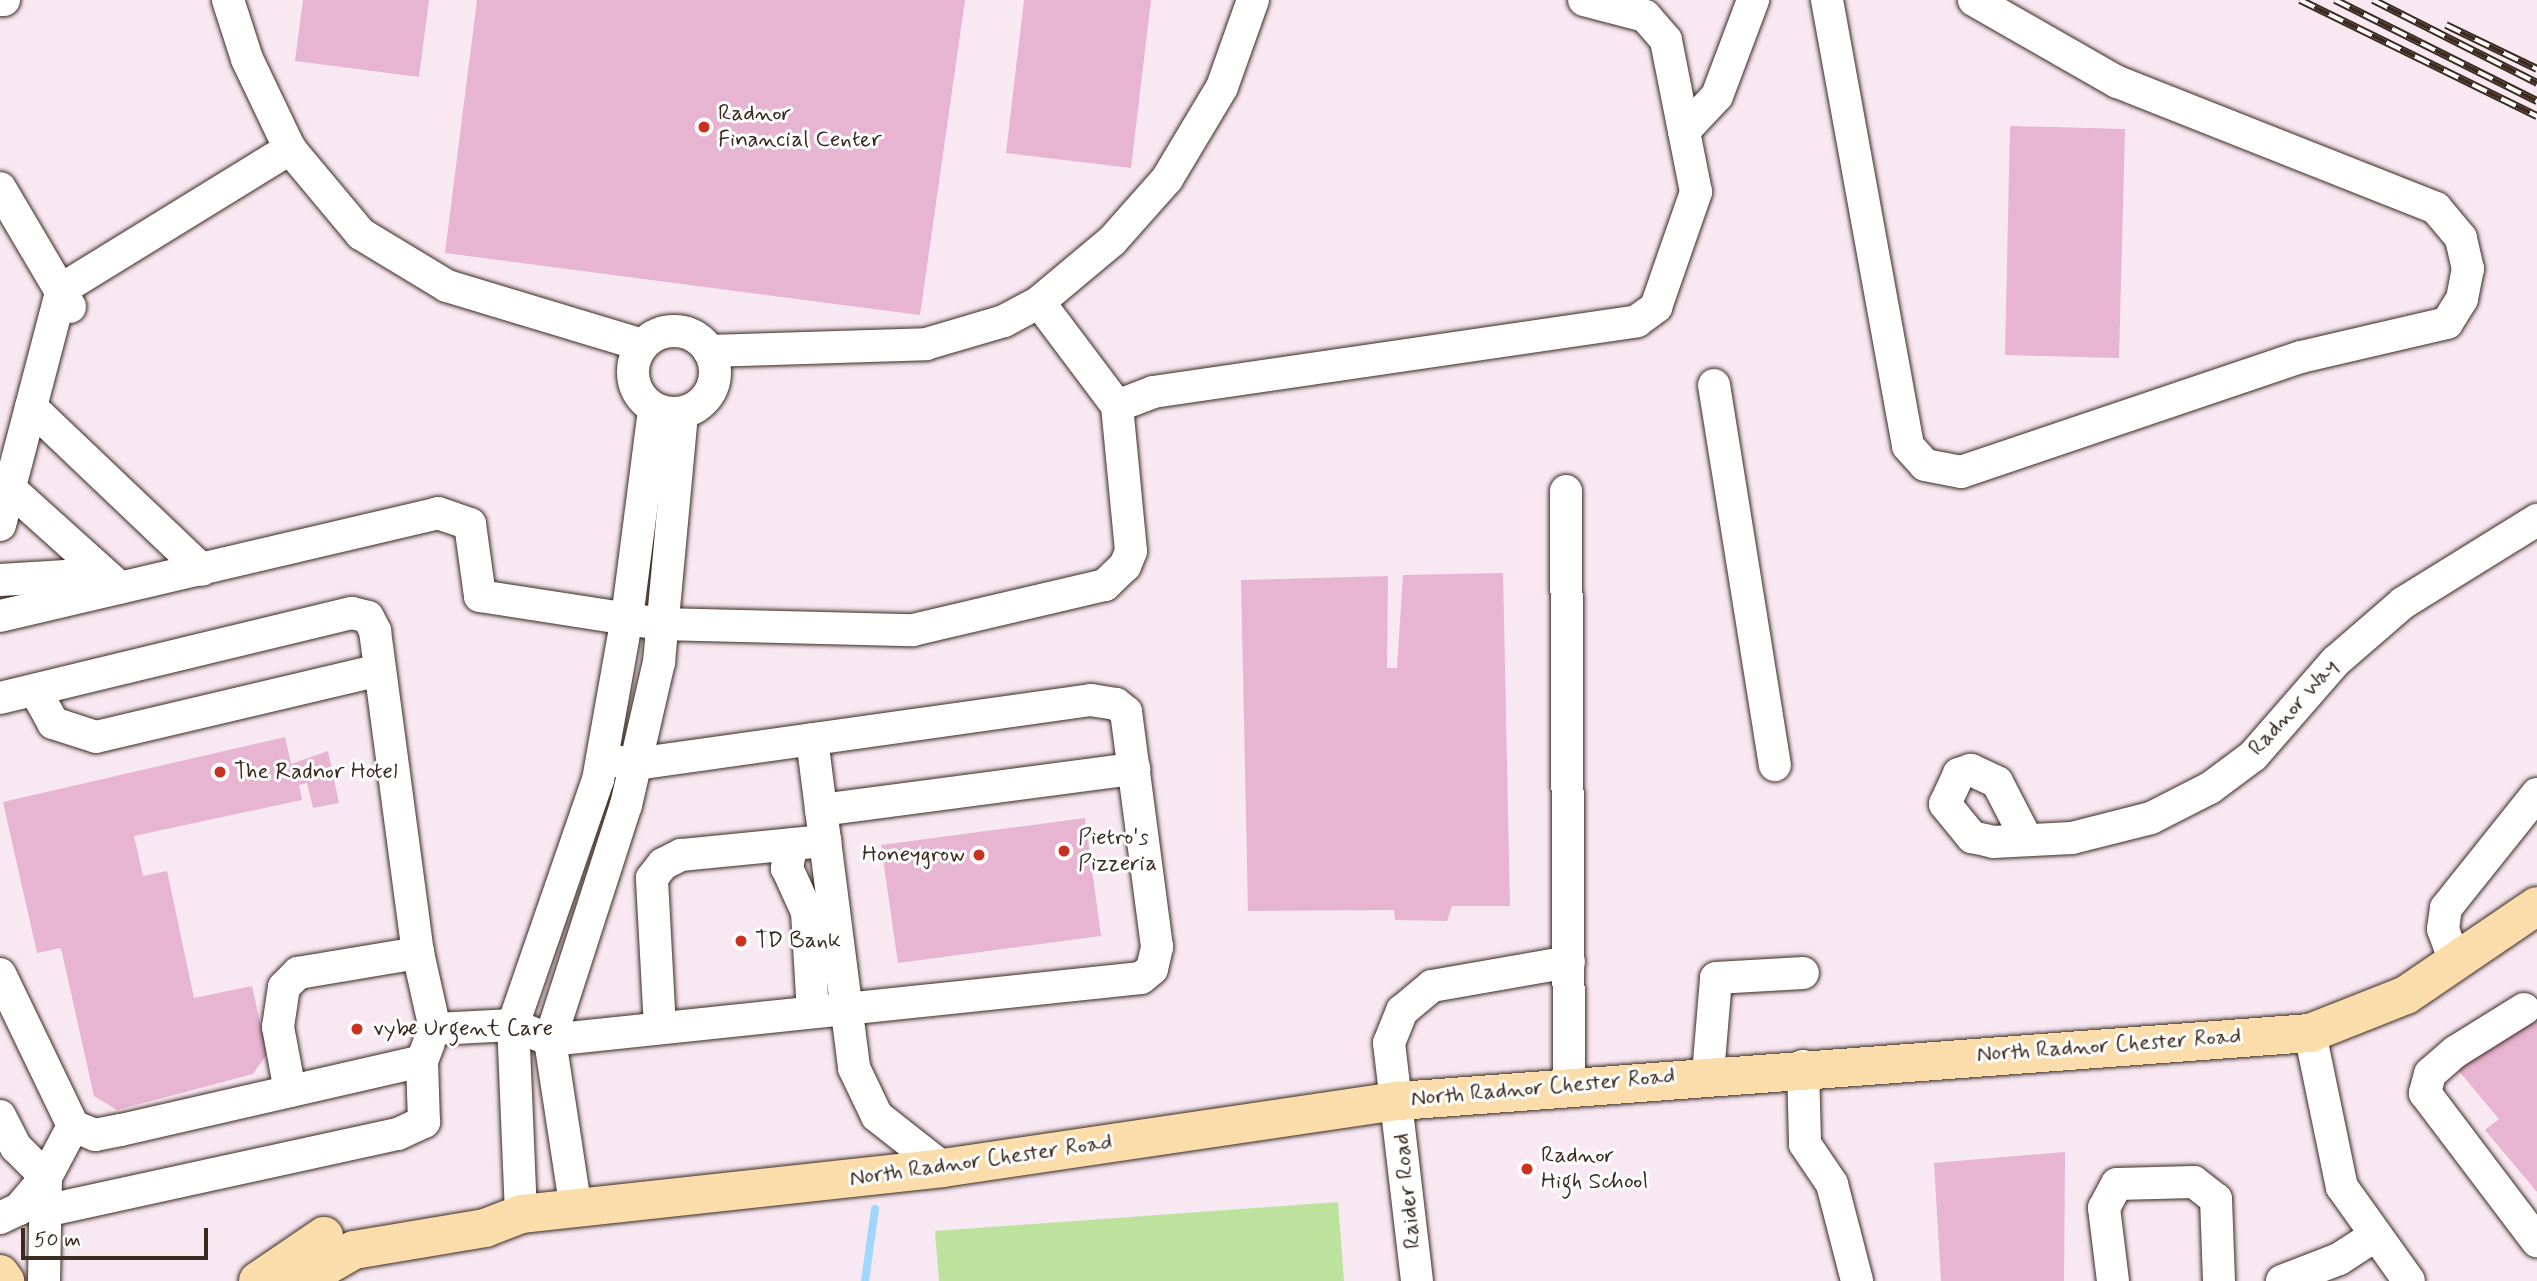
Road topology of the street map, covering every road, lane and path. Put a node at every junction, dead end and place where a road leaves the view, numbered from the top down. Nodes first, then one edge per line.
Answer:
1 (228, 0) edge
2 (1253, 0) edge
3 (1584, 0) edge
4 (1753, 0) edge
5 (1826, 0) edge
6 (1974, 0) edge
7 (1684, 131) junction
8 (290, 149) junction
9 (0, 188) edge
10 (66, 300) junction
11 (1040, 302) junction
12 (642, 345) junction
13 (709, 351) junction
14 (1714, 385) dead end
15 (31, 407) junction
16 (1117, 407) junction
17 (668, 411) junction
18 (644, 477) junction
19 (677, 481) junction
20 (9, 488) junction
21 (1566, 491) dead end
22 (2537, 520) edge
23 (0, 525) edge
24 (634, 549) junction
25 (667, 554) junction
26 (202, 570) junction
27 (0, 580) edge
28 (120, 588) junction
29 (0, 616) edge
30 (627, 618) junction
31 (660, 624) junction
32 (379, 670) junction
33 (35, 690) junction
34 (0, 698) edge
35 (812, 739) junction
36 (602, 760) junction
37 (636, 764) junction
38 (1775, 765) dead end
39 (1134, 769) junction
40 (2537, 794) edge
41 (821, 810) junction
42 (2027, 840) dead end
43 (825, 841) junction
44 (792, 844) junction
45 (2537, 906) edge
46 (418, 953) junction
47 (1569, 962) junction
48 (2455, 962) junction
49 (1803, 973) dead end
50 (0, 974) edge
51 (847, 1009) junction
52 (2524, 1009) dead end
53 (813, 1012) junction
54 (513, 1025) junction
55 (660, 1028) junction
56 (435, 1029) junction
57 (2310, 1033) junction
58 (550, 1040) junction
59 (422, 1061) junction
60 (1803, 1066) junction
61 (1707, 1074) junction
62 (1569, 1086) junction
63 (290, 1091) junction
64 (1399, 1101) junction
65 (0, 1116) edge
66 (73, 1126) junction
67 (943, 1168) junction
68 (46, 1177) junction
69 (49, 1210) junction
70 (576, 1210) junction
71 (521, 1214) junction
72 (0, 1218) edge
73 (2372, 1237) junction
74 (2537, 1241) edge
75 (0, 1274) edge
76 (5, 1281) edge
77 (44, 1281) edge
78 (258, 1281) edge
79 (300, 1281) edge
80 (1417, 1281) edge
81 (1857, 1281) edge
82 (2113, 1281) edge
83 (2219, 1281) edge
84 (2282, 1281) edge
85 (2409, 1281) edge

1 - 8 street
2 - 11 street
3 - 7 street
4 - 7 street
5 - 6 street
7 - 16 street
8 - 10 street
8 - 12 street
9 - 10 street
10 - 15 street
11 - 13 street
11 - 16 street
12 - 13 street
12 - 17 street
13 - 17 street
14 - 38 street
15 - 20 street
15 - 26 street
16 - 31 street
17 - 18 street
17 - 19 street
18 - 19 street
18 - 24 street
19 - 25 street
20 - 23 street
20 - 28 street
21 - 47 street
22 - 42 street, Radnor Way
24 - 25 street
24 - 30 street
25 - 31 street
26 - 28 street
26 - 30 street
27 - 28 street
28 - 29 street
30 - 31 street
30 - 36 street
31 - 37 street
32 - 33 street
32 - 33 street
32 - 46 street
33 - 34 street
35 - 37 street
35 - 39 street
35 - 41 street
36 - 37 street
36 - 54 street
37 - 58 street
39 - 41 street
39 - 51 street
40 - 48 street
41 - 43 street
43 - 44 street
43 - 51 street
44 - 53 street
44 - 55 street
45 - 48 main road, North Radnor Chester Road
46 - 56 street
46 - 63 street
47 - 62 street
47 - 64 street, Raider Road
48 - 57 main road, North Radnor Chester Road
49 - 61 street
50 - 66 street
51 - 53 street
51 - 67 street
52 - 74 street
53 - 55 street
54 - 56 street
54 - 58 street
54 - 71 street
55 - 58 street
56 - 59 street
57 - 60 main road, North Radnor Chester Road
57 - 73 street
58 - 70 street
59 - 63 street
59 - 69 street
60 - 61 main road, North Radnor Chester Road
60 - 81 street
61 - 62 main road, North Radnor Chester Road
62 - 64 main road, North Radnor Chester Road
63 - 66 street
64 - 67 main road, North Radnor Chester Road
64 - 80 street, Raider Road
65 - 68 street
66 - 68 street
67 - 70 main road, North Radnor Chester Road
68 - 69 street
68 - 72 street
69 - 77 street
70 - 71 main road, North Radnor Chester Road
71 - 78 main road, North Radnor Chester Road
71 - 79 main road, North Radnor Chester Road
73 - 84 street
73 - 85 street
75 - 76 main road
82 - 83 street

